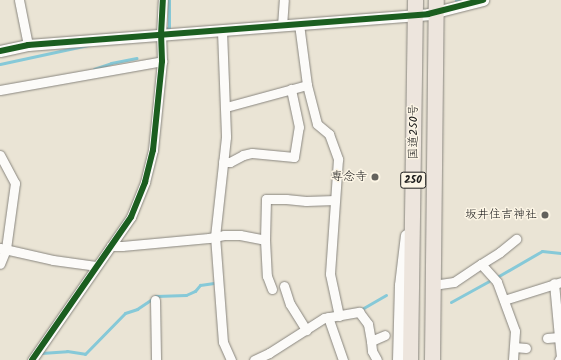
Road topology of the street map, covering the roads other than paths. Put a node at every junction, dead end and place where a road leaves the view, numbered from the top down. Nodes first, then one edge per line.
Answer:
1 (19, 0) edge
2 (164, 0) edge
3 (284, 0) edge
4 (415, 0) edge
5 (483, 0) edge
6 (436, 6) edge
7 (415, 15) junction
8 (299, 24) junction
9 (282, 26) junction
10 (222, 31) junction
11 (161, 35) junction
12 (28, 45) junction
13 (0, 51) edge
14 (162, 61) junction
15 (307, 84) junction
16 (292, 89) junction
17 (0, 90) edge
18 (226, 107) junction
19 (0, 155) edge
20 (223, 162) junction
21 (414, 174) junction
22 (335, 200) junction
23 (215, 236) junction
24 (516, 239) dead end
25 (265, 240) junction
26 (110, 246) junction
27 (3, 249) edge
28 (0, 264) edge
29 (481, 264) junction
30 (96, 266) junction
31 (558, 282) edge
32 (433, 285) junction
33 (284, 286) dead end
34 (272, 289) dead end
35 (155, 300) dead end
36 (504, 300) junction
37 (339, 316) junction
38 (328, 317) junction
39 (306, 330) junction
40 (385, 335) dead end
41 (559, 337) junction
42 (547, 338) dead end
43 (371, 341) junction
44 (514, 347) junction
45 (526, 348) dead end
46 (32, 360) edge
47 (156, 360) edge
48 (231, 360) edge
49 (254, 360) edge
50 (343, 360) edge
51 (377, 360) edge
52 (398, 360) edge
53 (410, 360) edge
54 (432, 360) edge
55 (513, 360) edge
56 (559, 360) edge

1 - 12 street
2 - 11 street
3 - 9 street
4 - 7 highway, 国道250号 / 250
5 - 6 street
6 - 7 street
6 - 32 highway, 国道250号 / 250
7 - 8 street
7 - 21 highway, 国道250号 / 250
8 - 9 street
8 - 15 street
9 - 10 street
10 - 11 street
10 - 18 street
11 - 12 street
11 - 14 street
12 - 13 street
14 - 17 street
14 - 26 street
15 - 16 street
15 - 22 street
16 - 18 street
16 - 20 street
18 - 20 street
19 - 27 street
20 - 23 street
21 - 52 street
21 - 53 highway, 国道250号 / 250
22 - 25 street
22 - 37 street
23 - 25 street
23 - 26 street
23 - 48 street
24 - 29 street
25 - 34 street
26 - 30 street
27 - 28 street
27 - 30 street
29 - 32 street
29 - 36 street
30 - 46 street
31 - 36 street
31 - 41 street
32 - 54 highway, 国道250号 / 250
33 - 39 street
35 - 47 street
36 - 44 street
37 - 38 street
37 - 43 street
38 - 39 street
38 - 50 street
39 - 49 street
40 - 43 street
41 - 42 street
41 - 56 street
43 - 51 street
44 - 45 street
44 - 55 street

